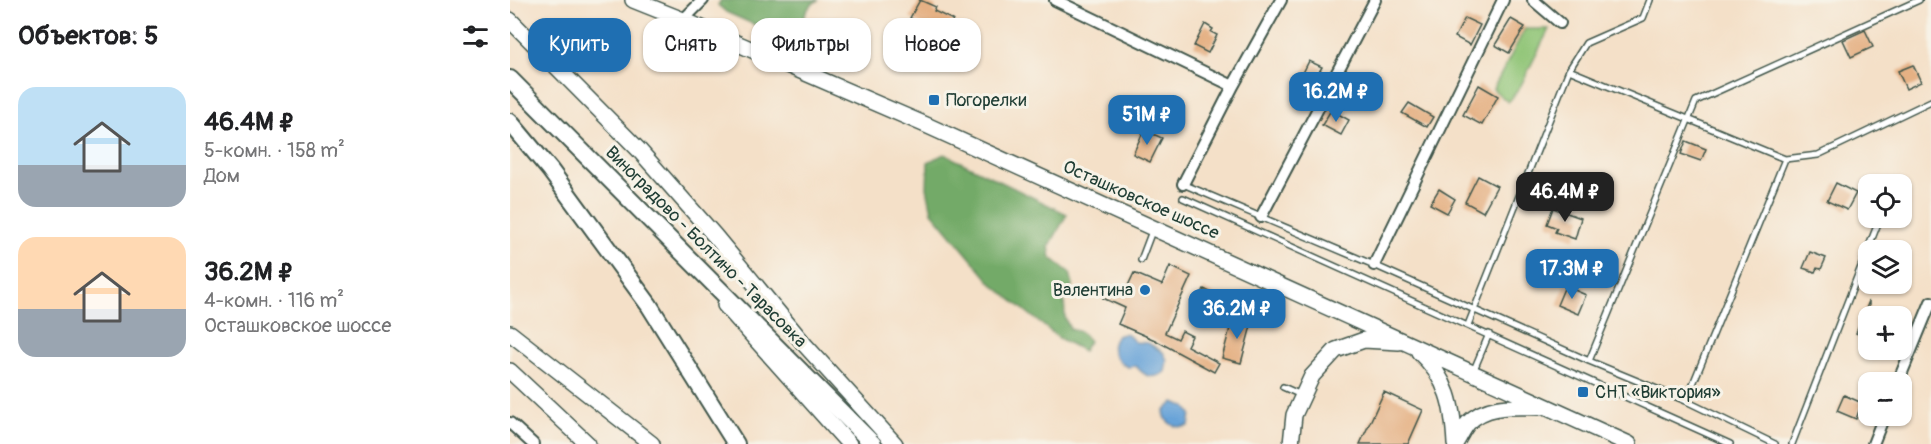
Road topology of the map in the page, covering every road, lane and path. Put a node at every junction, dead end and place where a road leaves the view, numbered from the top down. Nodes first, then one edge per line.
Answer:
1 (633, 0) edge
2 (703, 0) edge
3 (1055, 0) edge
4 (1281, 0) edge
5 (1375, 0) edge
6 (1503, 0) edge
7 (1533, 0) edge
8 (1650, 0) edge
9 (1918, 0) edge
10 (678, 18) edge
11 (685, 18) edge
12 (510, 20) edge
13 (1560, 22) dead end
14 (739, 45) edge
15 (1569, 70) junction
16 (510, 79) edge
17 (1233, 86) junction
18 (1931, 101) edge
19 (1688, 119) junction
20 (510, 122) edge
21 (1785, 159) junction
22 (1183, 184) joint
23 (618, 186) junction
24 (1184, 198) dead end
25 (1261, 217) junction
26 (1154, 227) junction
27 (1876, 228) edge
28 (1142, 260) dead end
29 (1374, 265) junction
30 (1931, 302) edge
31 (1474, 309) junction
32 (1468, 325) junction
33 (510, 333) edge
34 (1489, 334) junction
35 (1408, 342) junction
36 (1589, 361) junction
37 (510, 371) edge
38 (1473, 372) junction
39 (1902, 372) edge
40 (1283, 387) dead end
41 (1303, 395) junction
42 (1686, 401) junction
43 (1548, 407) junction
44 (510, 423) edge
45 (1880, 426) edge
46 (533, 444) edge
47 (588, 444) edge
48 (652, 444) edge
49 (736, 444) edge
50 (849, 444) edge
51 (873, 444) edge
52 (895, 444) edge
53 (1291, 444) edge
54 (1455, 444) edge
55 (1629, 444) edge
56 (1730, 444) edge
57 (1775, 444) edge
58 (1792, 444) edge
59 (1873, 444) edge

1 - 10 main road, Осташковское шоссе
2 - 11 street
3 - 17 street
4 - 17 street
5 - 25 street
6 - 29 street
7 - 13 street
8 - 15 lane
9 - 19 lane
12 - 52 main road
14 - 26 main road, Осташковское шоссе
15 - 19 lane
15 - 31 lane
16 - 23 main road, Виноградово - Болтино - Тарасовка
17 - 22 street
18 - 21 lane
19 - 21 lane
19 - 36 lane
20 - 49 main road
21 - 42 lane
22 - 25 lane
23 - 50 main road
23 - 51 main road, Виноградово - Болтино - Тарасовка
24 - 32 lane
25 - 29 lane
26 - 28 lane
26 - 35 main road, Осташковское шоссе
27 - 58 lane
29 - 31 lane
30 - 39 street
31 - 32 lane
31 - 36 lane
32 - 34 lane
33 - 48 main road
34 - 38 lane
34 - 56 lane
35 - 38 main road, Осташковское шоссе
35 - 41 main road
35 - 54 main road
36 - 42 lane
37 - 47 main road
38 - 43 main road, Осташковское шоссе
40 - 41 lane
41 - 53 main road
42 - 57 lane
43 - 54 main road
43 - 55 main road, Осташковское шоссе
44 - 46 street
45 - 59 street

